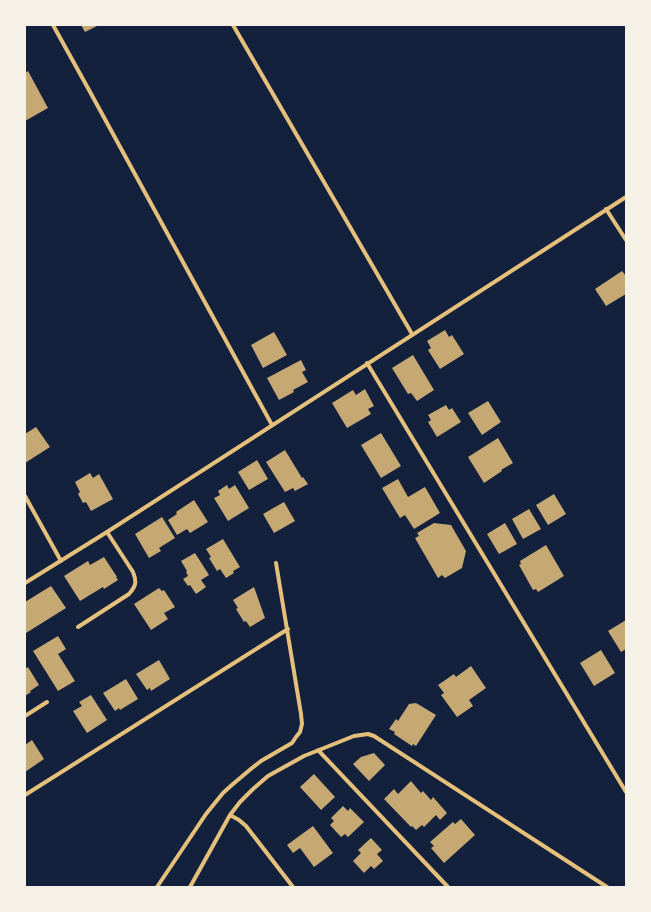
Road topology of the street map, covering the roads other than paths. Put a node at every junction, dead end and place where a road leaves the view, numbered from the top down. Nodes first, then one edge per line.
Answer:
1 (53, 25) edge
2 (233, 25) edge
3 (626, 197) edge
4 (606, 210) junction
5 (626, 240) edge
6 (412, 334) junction
7 (367, 363) junction
8 (272, 425) junction
9 (25, 496) edge
10 (107, 532) junction
11 (61, 561) junction
12 (276, 563) dead end
13 (25, 583) edge
14 (78, 627) dead end
15 (288, 629) junction
16 (47, 702) dead end
17 (25, 716) edge
18 (318, 750) junction
19 (626, 792) edge
20 (25, 795) edge
21 (230, 815) junction
22 (157, 887) edge
23 (190, 887) edge
24 (293, 887) edge
25 (448, 887) edge
26 (607, 887) edge

1 - 8 street
2 - 6 street
3 - 4 street
4 - 5 street
4 - 6 street
6 - 7 street
7 - 8 street
7 - 19 street
8 - 10 street
9 - 11 street
10 - 11 street
10 - 14 street
11 - 13 street
12 - 15 street
15 - 20 street
15 - 22 street
16 - 17 street
18 - 21 street
18 - 25 street
18 - 26 street
21 - 23 street
21 - 24 street

